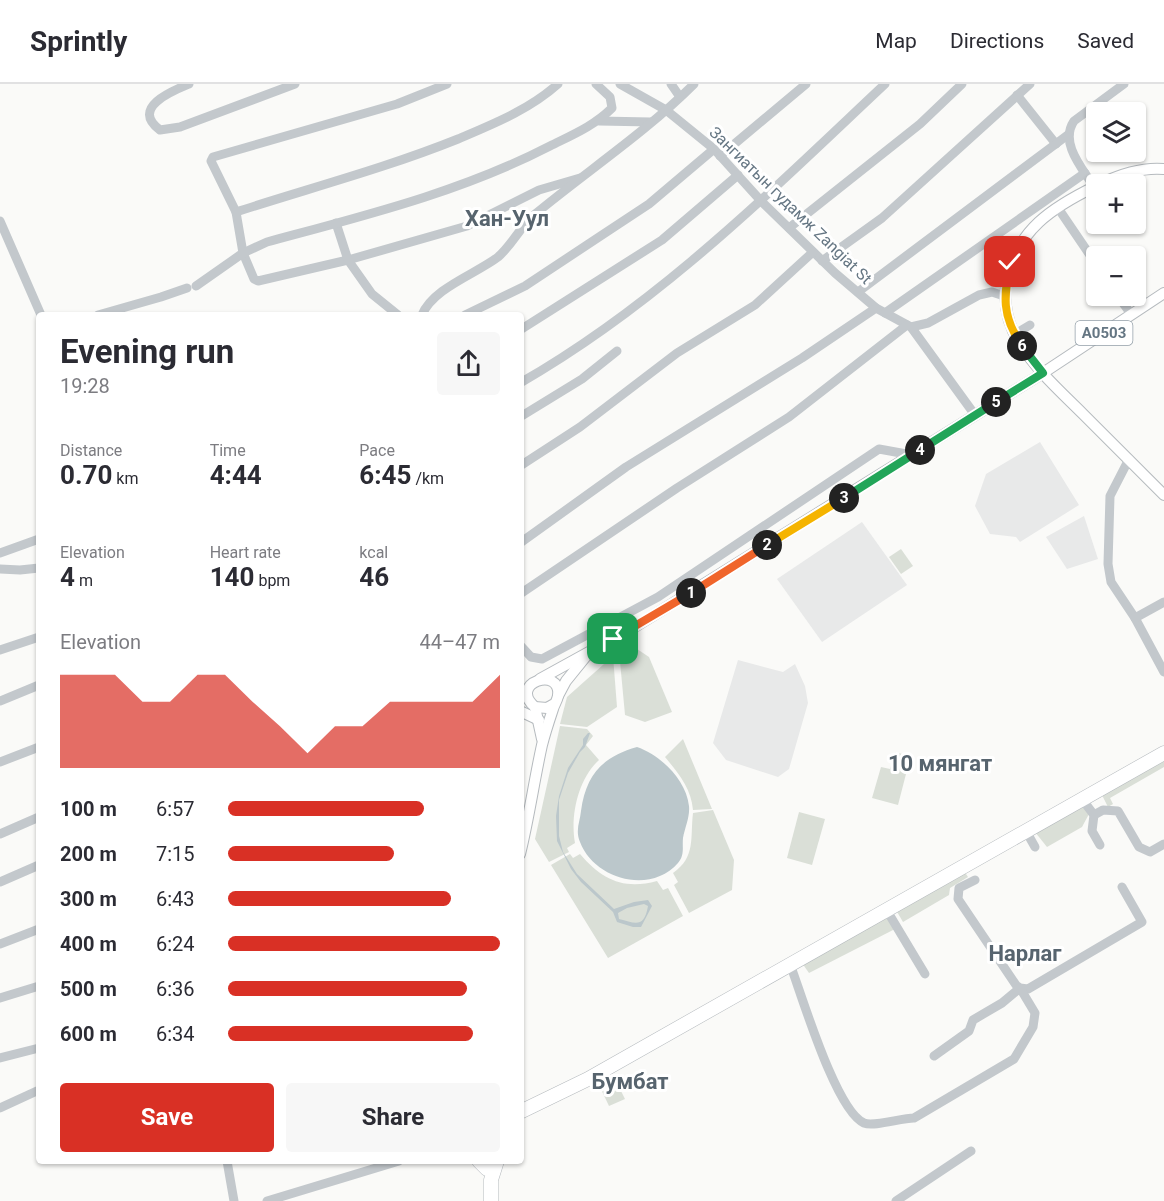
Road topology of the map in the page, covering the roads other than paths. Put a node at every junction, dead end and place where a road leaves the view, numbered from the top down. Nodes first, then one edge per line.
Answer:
1 (189, 84) edge
2 (295, 84) edge
3 (447, 84) edge
4 (558, 84) edge
5 (596, 84) edge
6 (620, 84) edge
7 (671, 84) edge
8 (694, 84) edge
9 (806, 84) edge
10 (885, 84) edge
11 (962, 84) edge
12 (1030, 84) edge
13 (1124, 84) edge
14 (1017, 95) junction
15 (680, 98) junction
16 (666, 110) junction
17 (599, 121) junction
18 (651, 122) junction
19 (1069, 134) junction
20 (1056, 144) junction
21 (717, 152) junction
22 (1164, 169) edge
23 (1085, 173) joint
24 (1123, 174) edge
25 (738, 175) junction
26 (580, 178) junction
27 (1086, 192) edge
28 (761, 201) junction
29 (1058, 208) junction
30 (236, 212) junction
31 (0, 221) edge
32 (336, 223) junction
33 (789, 228) junction
34 (1086, 249) edge
35 (813, 252) junction
36 (243, 253) junction
37 (348, 260) junction
38 (822, 261) junction
39 (858, 292) junction
40 (1164, 292) edge
41 (1007, 297) junction
42 (1125, 306) edge
43 (881, 310) junction
44 (40, 312) edge
45 (108, 312) edge
46 (394, 312) edge
47 (424, 312) edge
48 (471, 312) edge
49 (1131, 314) junction
50 (1030, 325) dead end
51 (524, 327) edge
52 (911, 327) junction
53 (1015, 334) junction
54 (618, 351) dead end
55 (1043, 373) junction
56 (524, 381) edge
57 (524, 415) edge
58 (975, 415) junction
59 (912, 455) junction
60 (1129, 459) junction
61 (524, 463) edge
62 (1164, 495) edge
63 (524, 540) edge
64 (36, 541) edge
65 (0, 553) edge
66 (36, 568) edge
67 (0, 569) edge
68 (524, 591) edge
69 (1164, 602) edge
70 (1134, 618) junction
71 (604, 626) junction
72 (36, 638) edge
73 (613, 639) junction
74 (524, 649) edge
75 (0, 650) edge
76 (591, 650) junction
77 (1164, 672) edge
78 (530, 684) edge
79 (36, 686) edge
80 (556, 700) junction
81 (0, 701) edge
82 (529, 705) edge
83 (524, 713) edge
84 (539, 720) junction
85 (542, 742) junction
86 (36, 748) edge
87 (1164, 753) edge
88 (0, 762) edge
89 (1082, 799) junction
90 (1094, 815) junction
91 (36, 818) edge
92 (1026, 831) junction
93 (0, 834) edge
94 (524, 834) edge
95 (1164, 844) edge
96 (1100, 845) dead end
97 (1035, 847) dead end
98 (966, 864) junction
99 (36, 865) edge
100 (0, 882) edge
101 (1122, 886) dead end
102 (886, 909) junction
103 (36, 930) edge
104 (0, 944) edge
105 (790, 964) junction
106 (925, 974) dead end
107 (36, 987) edge
108 (1020, 988) junction
109 (0, 998) edge
110 (36, 1049) edge
111 (934, 1056) dead end
112 (0, 1058) edge
113 (36, 1091) edge
114 (0, 1108) edge
115 (524, 1112) edge
116 (971, 1151) dead end
117 (228, 1164) edge
118 (389, 1164) edge
119 (488, 1166) edge
120 (295, 1193) junction
121 (234, 1201) edge
122 (267, 1201) edge
123 (287, 1201) edge
124 (491, 1201) edge
125 (896, 1201) edge

1 - 2 street
3 - 30 street
4 - 30 street
5 - 17 street
6 - 16 street, Зангиатын гудамж Zangiat St
7 - 15 street
8 - 15 street
9 - 21 street
10 - 28 street
11 - 33 street
12 - 14 street
13 - 19 street
14 - 20 street
14 - 38 street
15 - 16 street
16 - 18 street
16 - 21 street, Зангиатын гудамж Zangiat St
17 - 18 street
17 - 32 street
18 - 26 street
19 - 20 street
19 - 23 street
20 - 39 street
21 - 25 street, Зангиатын гудамж Zangiat St
21 - 48 street
22 - 24 main road
23 - 43 street
25 - 28 street, Зангиатын гудамж Zangiat St
25 - 51 street
26 - 37 street
26 - 47 street
27 - 29 main road
28 - 33 street, Зангиатын гудамж Zangiat St
28 - 56 street
29 - 34 street
29 - 41 main road
30 - 36 street
31 - 44 street
32 - 36 street
32 - 37 street
33 - 35 street, Зангиатын гудамж Zangiat St
35 - 38 street, Зангиатын гудамж Zangiat St
35 - 61 street
36 - 37 street
36 - 45 street
37 - 46 street
38 - 39 street, Зангиатын гудамж Zangiat St
39 - 43 street, Зангиатын гудамж Zangiat St
40 - 49 main road, A0503
41 - 52 street
41 - 53 main road
42 - 49 street
43 - 52 street, Зангиатын гудамж Zangiat St
43 - 63 street
49 - 55 main road, A0503
50 - 53 street
52 - 58 street, Зангиатын гудамж Zangiat St
52 - 68 street
53 - 55 main road
54 - 57 street
55 - 58 main road, A0503
55 - 60 main road
58 - 59 main road, A0503
59 - 71 street
59 - 73 main road, A0503
60 - 62 main road
60 - 70 street
64 - 65 street
66 - 67 street
69 - 70 street
70 - 77 street
71 - 73 street
71 - 74 street
72 - 75 street
73 - 76 main road, A0503
76 - 78 main road, A0503
76 - 80 main road, A0503
78 - 80 main road
78 - 82 main road
79 - 81 street
80 - 82 main road
80 - 85 main road
82 - 84 main road
83 - 84 main road
84 - 85 main road
85 - 94 main road
86 - 88 street
87 - 89 highway
89 - 90 street
89 - 92 highway
90 - 95 street
90 - 96 street
91 - 93 street
92 - 97 street
92 - 98 highway
98 - 102 highway
98 - 108 street
99 - 100 street
101 - 108 street
102 - 105 highway
102 - 106 street
103 - 104 street
105 - 108 street
105 - 115 highway
107 - 109 street
108 - 111 street
110 - 112 street
113 - 114 street
116 - 125 street
117 - 121 street
118 - 120 street
119 - 124 highway
120 - 122 street
120 - 123 street

